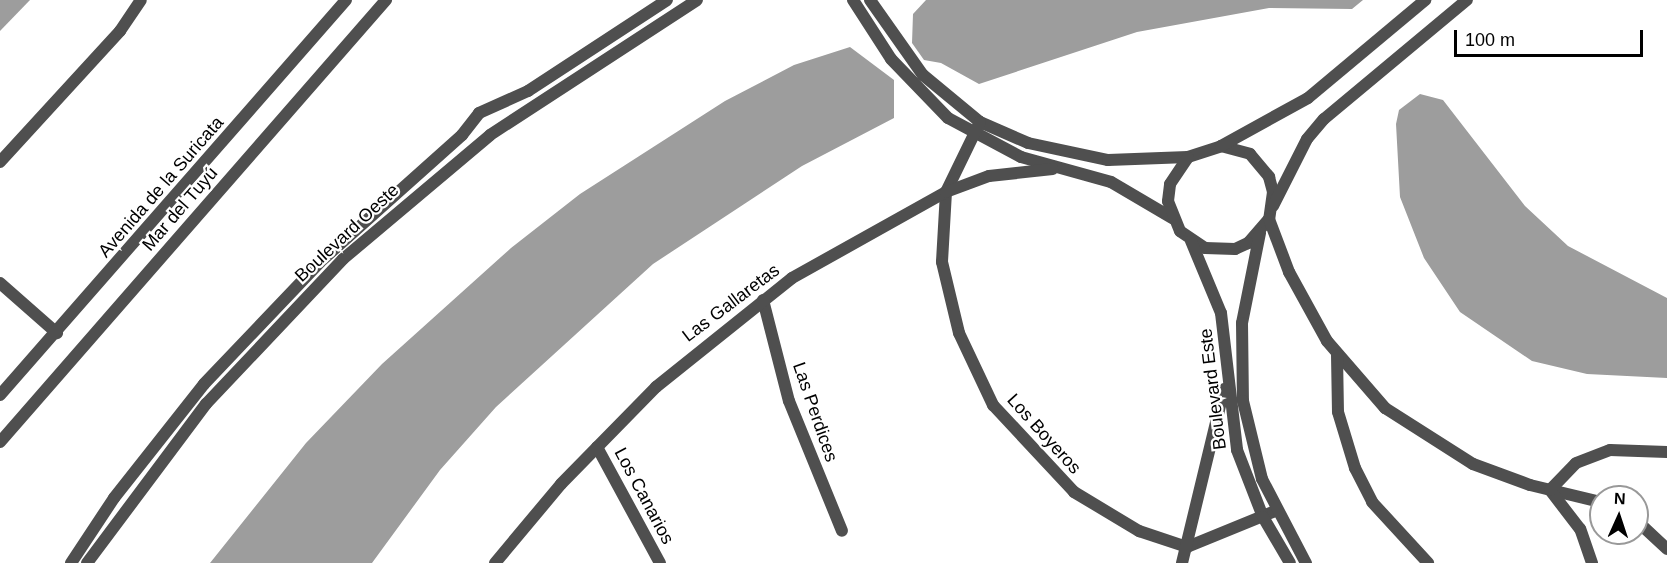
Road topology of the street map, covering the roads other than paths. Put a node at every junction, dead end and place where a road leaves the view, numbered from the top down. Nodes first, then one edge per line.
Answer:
1 (141, 0) edge
2 (386, 0) edge
3 (668, 0) edge
4 (697, 0) edge
5 (853, 0) edge
6 (870, 0) edge
7 (1425, 0) edge
8 (1467, 0) edge
9 (342, 2) edge
10 (648, 12) junction
11 (656, 24) junction
12 (497, 105) junction
13 (980, 122) junction
14 (472, 123) junction
15 (505, 124) junction
16 (973, 133) junction
17 (490, 135) junction
18 (1221, 146) junction
19 (1188, 157) junction
20 (0, 162) edge
21 (1053, 169) junction
22 (946, 192) junction
23 (403, 196) junction
24 (1271, 213) junction
25 (1172, 218) junction
26 (1260, 233) junction
27 (1191, 241) junction
28 (0, 283) edge
29 (763, 300) junction
30 (261, 323) junction
31 (57, 333) junction
32 (271, 333) junction
33 (1337, 355) junction
34 (1226, 380) junction
35 (0, 395) edge
36 (0, 442) edge
37 (597, 447) junction
38 (1667, 452) edge
39 (141, 462) junction
40 (153, 470) junction
41 (1550, 490) junction
42 (1589, 499) edge
43 (1275, 511) junction
44 (1263, 517) junction
45 (842, 531) dead end
46 (1649, 532) edge
47 (1187, 547) junction
48 (1667, 549) edge
49 (71, 563) edge
50 (87, 563) edge
51 (495, 563) edge
52 (660, 563) edge
53 (1182, 563) edge
54 (1290, 563) edge
55 (1306, 563) edge
56 (1428, 563) edge
57 (1592, 563) edge

1 - 20 street
2 - 36 street, Mar del Tuyú
3 - 10 street, Boulevard Oeste
4 - 11 street, Boulevard Oeste
5 - 16 street
6 - 13 street
7 - 18 street
8 - 24 street
9 - 31 street, Avenida de la Suricata
10 - 11 street
10 - 12 street, Boulevard Oeste
11 - 15 street, Boulevard Oeste
12 - 14 street, Boulevard Oeste
12 - 15 street
13 - 16 street, Los Boyeros
13 - 19 street
14 - 17 street
14 - 23 street, Boulevard Oeste
15 - 17 street, Boulevard Oeste
16 - 21 street
16 - 22 street, Los Boyeros
17 - 23 street, Boulevard Oeste
18 - 19 street
18 - 24 street
19 - 25 street
21 - 22 street, Las Gallaretas
21 - 25 street
22 - 29 street, Las Gallaretas
22 - 47 street, Los Boyeros
23 - 30 street, Boulevard Oeste
23 - 32 street, Boulevard Oeste
24 - 26 street
24 - 33 street
25 - 27 street
26 - 27 street
26 - 43 street, Boulevard Este
27 - 34 street, Boulevard Este
28 - 31 street
29 - 37 street, Las Gallaretas
29 - 45 street, Las Perdices
30 - 32 street
30 - 39 street, Boulevard Oeste
31 - 35 street, Avenida de la Suricata
32 - 40 street, Boulevard Oeste
33 - 41 street
33 - 56 street
34 - 44 street, Boulevard Este
34 - 47 street
37 - 51 street, Las Gallaretas
37 - 52 street, Los Canarios
38 - 41 street
39 - 40 street
39 - 49 street, Boulevard Oeste
40 - 50 street, Boulevard Oeste
41 - 42 street
41 - 57 street
43 - 44 street
43 - 55 street, Boulevard Este
44 - 47 street
44 - 54 street, Boulevard Este
46 - 48 street
47 - 53 street

